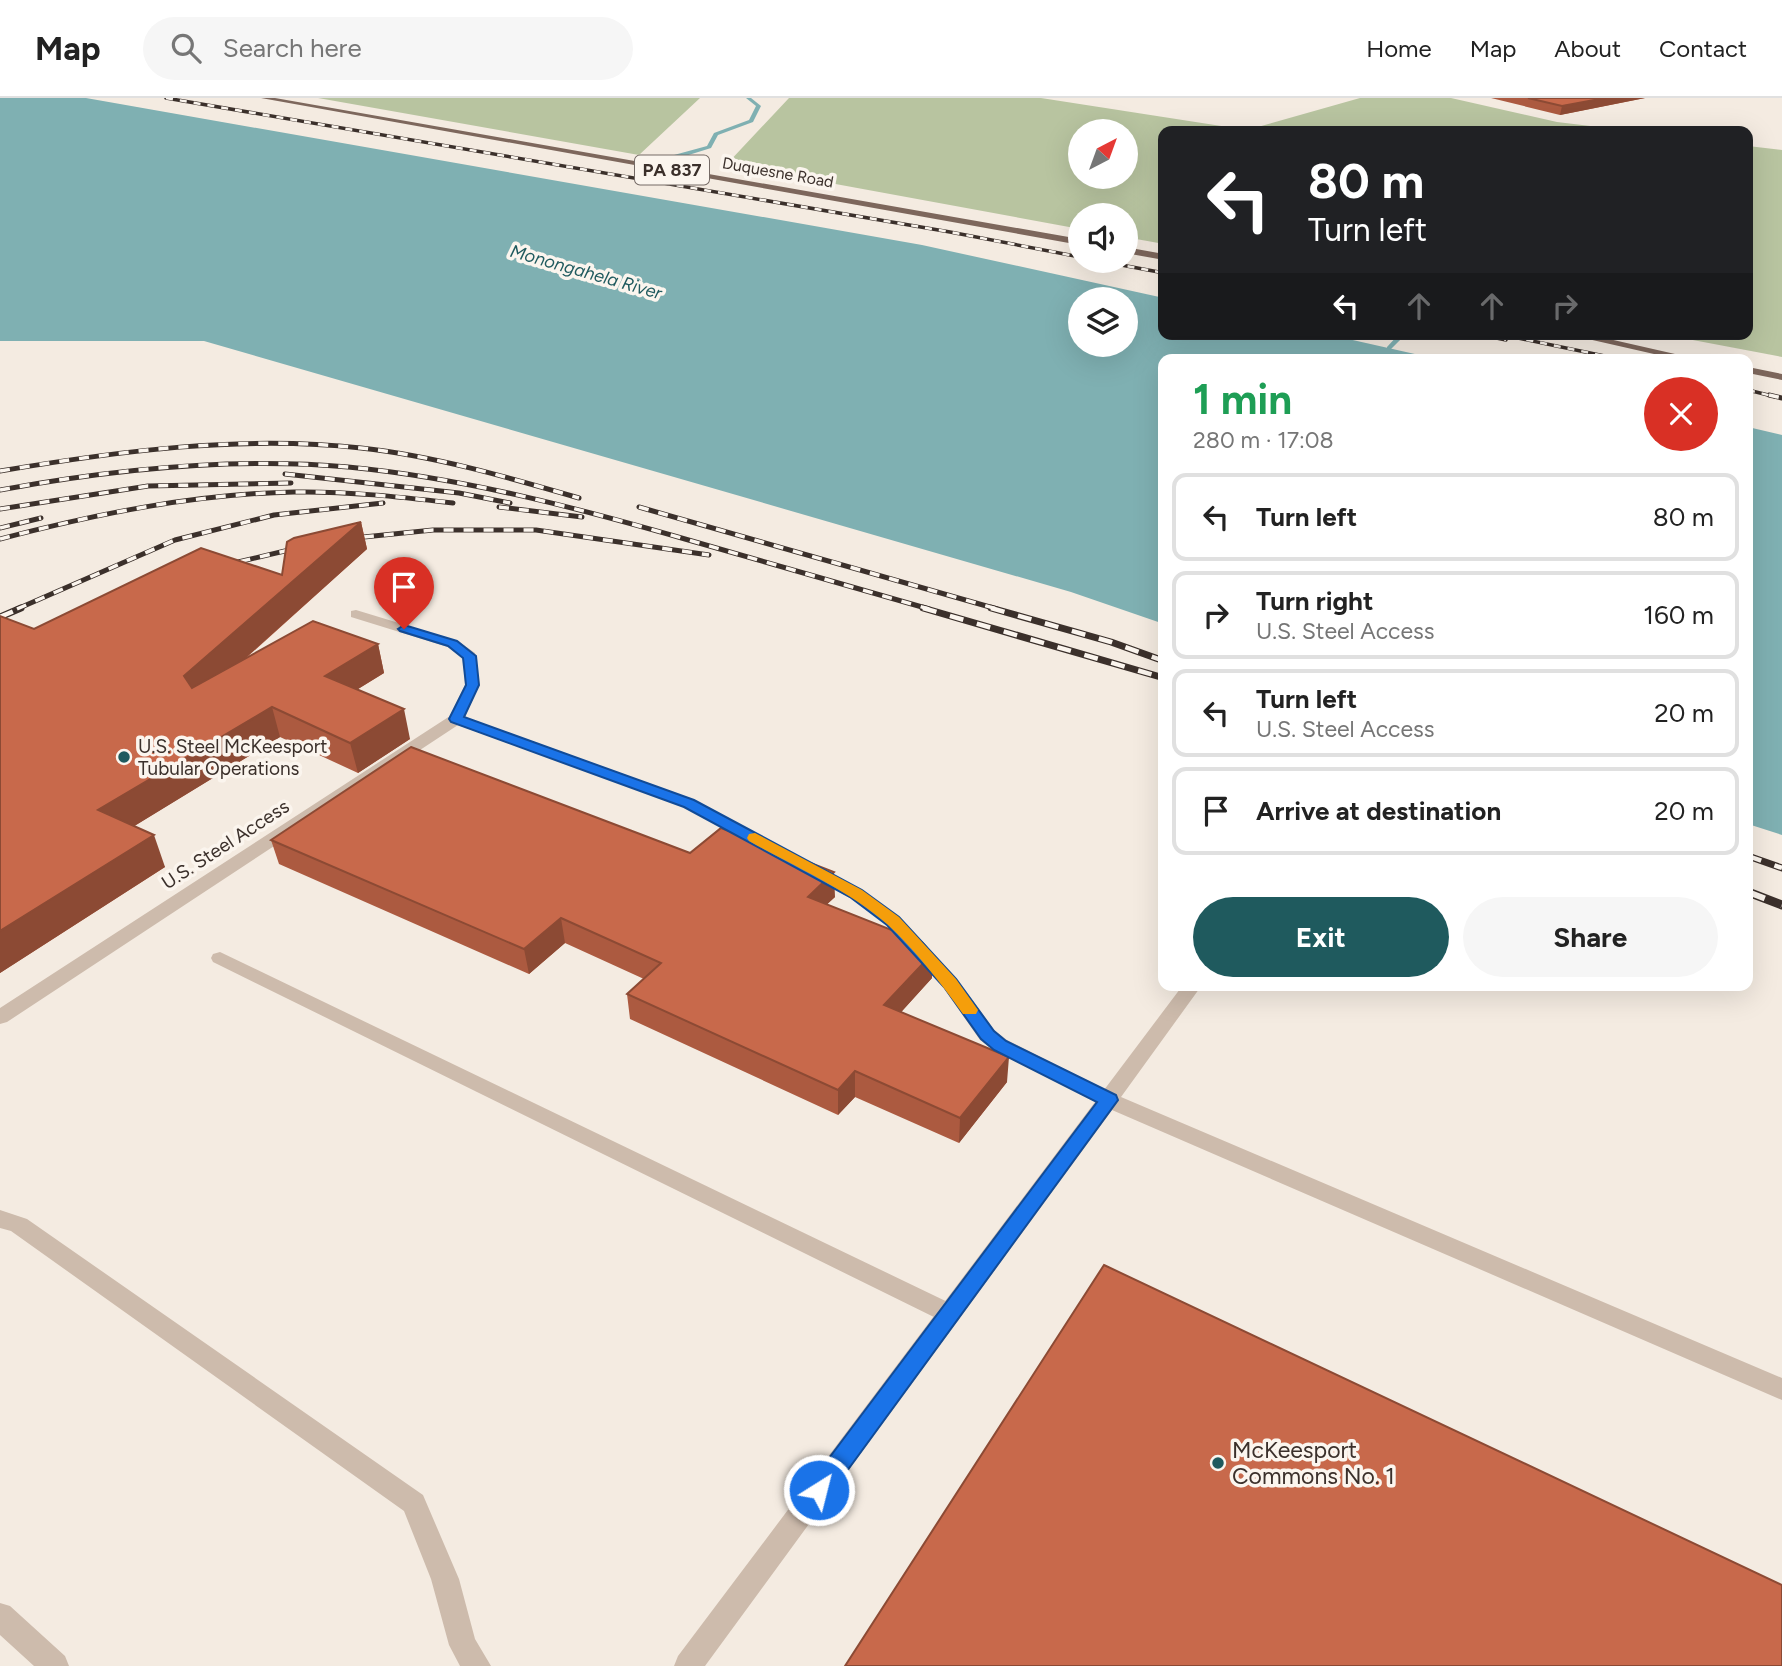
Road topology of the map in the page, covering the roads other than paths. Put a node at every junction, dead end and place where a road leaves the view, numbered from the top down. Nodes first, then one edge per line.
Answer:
1 (264, 98) edge
2 (1068, 240) edge
3 (1138, 252) edge
4 (1158, 256) edge
5 (1600, 340) edge
6 (1668, 354) edge
7 (1753, 371) edge
8 (1782, 377) edge
9 (356, 614) dead end
10 (456, 719) junction
11 (220, 958) dead end
12 (1190, 991) edge
13 (0, 1017) edge
14 (1109, 1100) junction
15 (0, 1219) edge
16 (950, 1314) junction
17 (1782, 1389) edge
18 (0, 1616) edge
19 (55, 1666) edge
20 (477, 1666) edge
21 (688, 1666) edge

1 - 2 main road, Duquesne Road / PA 837
3 - 4 main road
5 - 6 main road
7 - 8 main road
9 - 10 street
10 - 13 street, U.S. Steel Access
10 - 14 street
11 - 16 street
12 - 14 street
14 - 16 street
14 - 17 street
15 - 20 street
16 - 21 street
18 - 19 street

